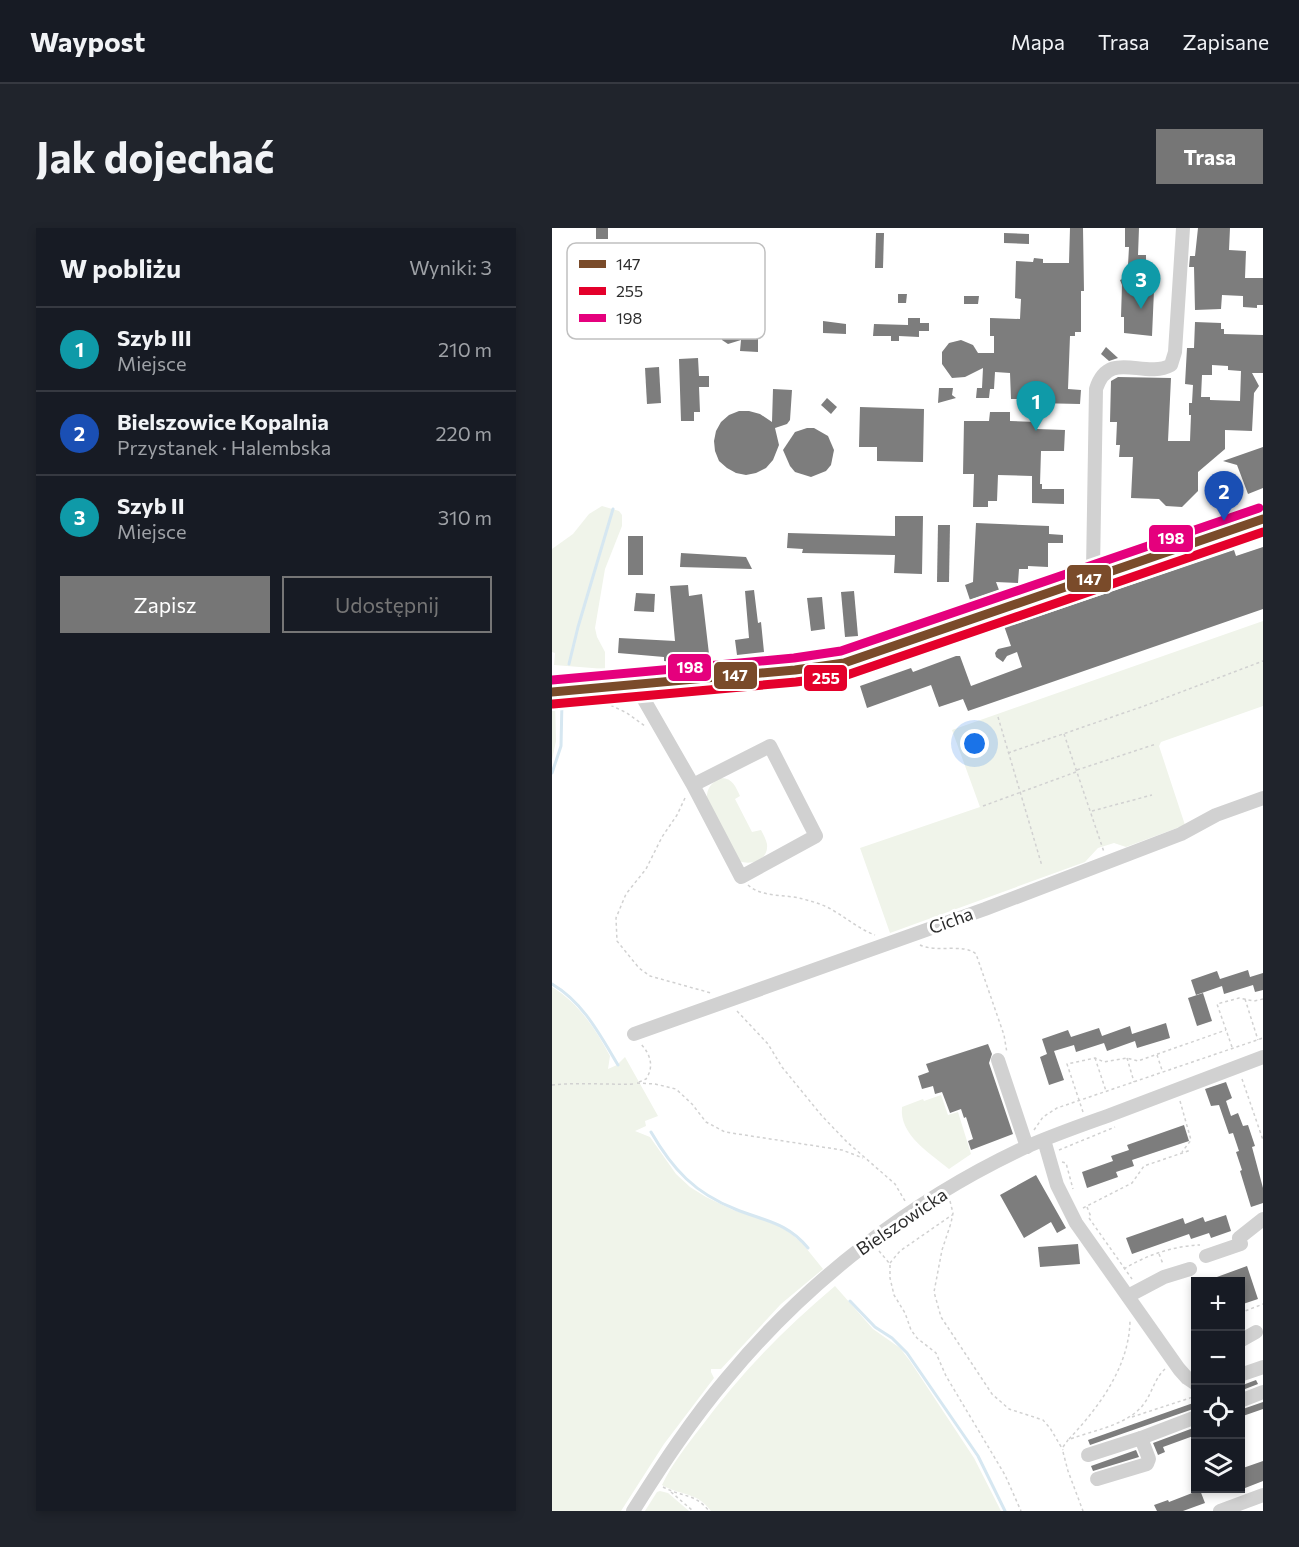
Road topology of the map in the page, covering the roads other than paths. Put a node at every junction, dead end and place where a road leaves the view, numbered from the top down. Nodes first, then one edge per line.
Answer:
1 (1183, 228) edge
2 (1263, 519) edge
3 (1096, 576) junction
4 (635, 684) junction
5 (560, 691) edge
6 (689, 791) junction
7 (1263, 798) edge
8 (634, 1034) road end
9 (1003, 1057) road end
10 (1263, 1057) edge
11 (1044, 1140) junction
12 (1026, 1143) junction
13 (1263, 1219) edge
14 (1204, 1251) road end
15 (1190, 1269) dead end
16 (1133, 1293) junction
17 (1256, 1332) dead end
18 (1245, 1338) edge
19 (1262, 1371) edge
20 (1245, 1374) edge
21 (1191, 1381) edge
22 (1263, 1392) edge
23 (1245, 1399) edge
24 (1191, 1420) edge
25 (1141, 1438) junction
26 (1088, 1455) dead end
27 (1097, 1479) dead end
28 (1263, 1495) edge
29 (633, 1511) edge
30 (1220, 1511) edge

1 - 3 street
2 - 3 street
3 - 4 street
4 - 5 street
4 - 6 street
6 - 6 street
7 - 8 street, Cicha
9 - 12 street
10 - 11 street, Bielszowicka
11 - 12 street, Bielszowicka
11 - 16 street
12 - 29 street, Bielszowicka
13 - 14 street
15 - 16 street
16 - 21 street
17 - 18 street
19 - 20 street
22 - 23 street
24 - 25 street
25 - 26 street
25 - 27 street
28 - 30 street

